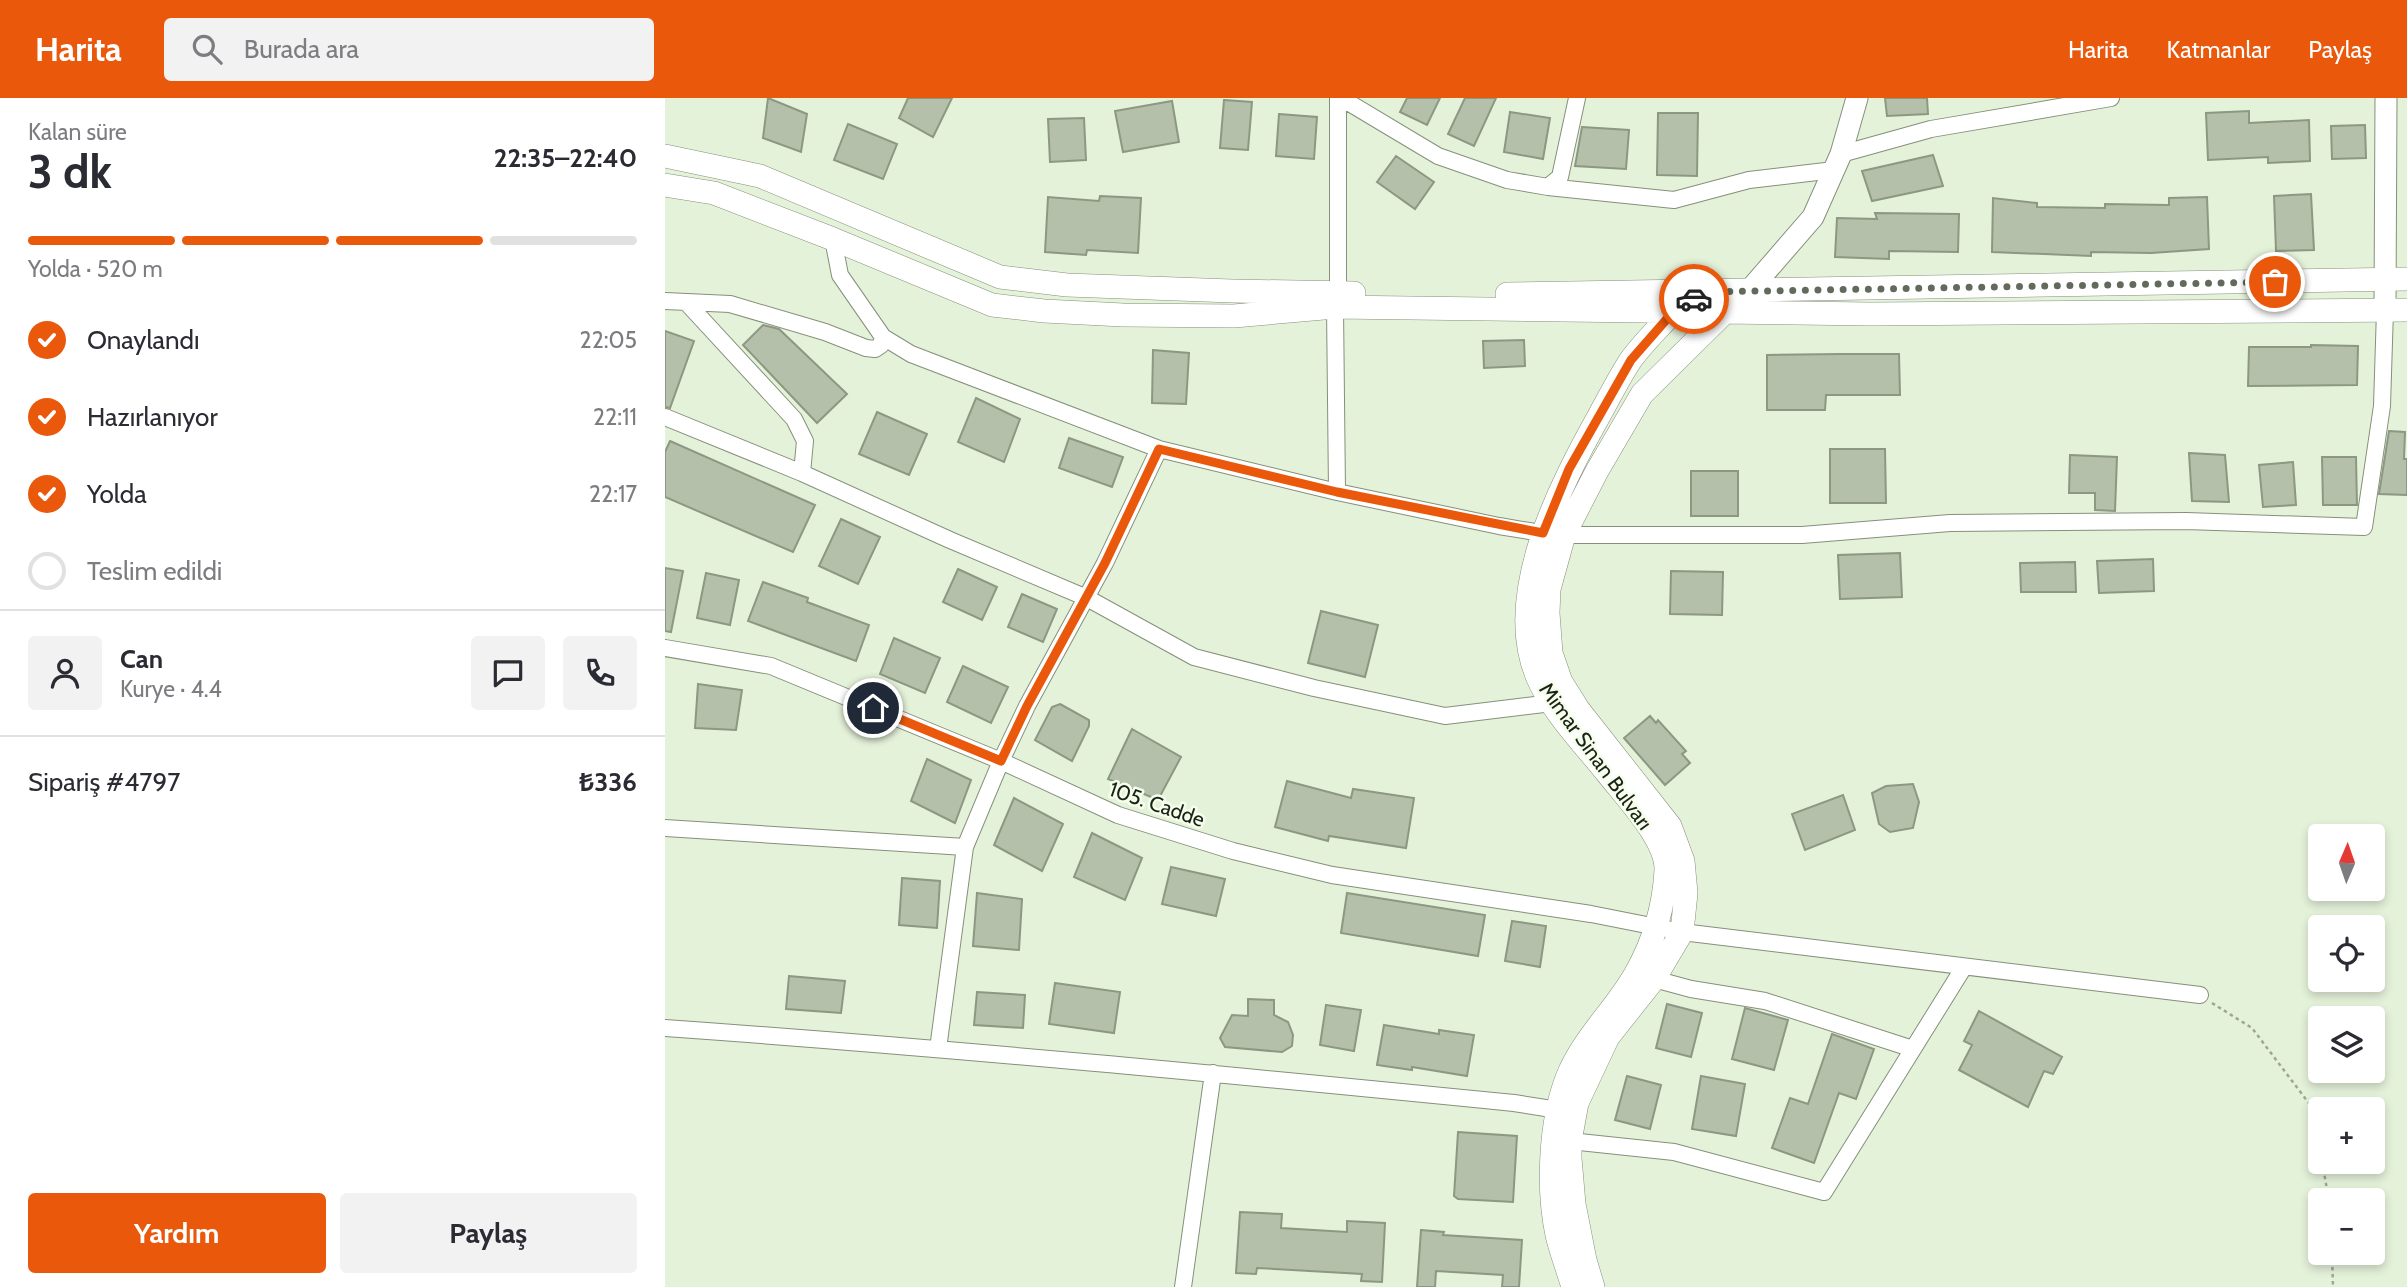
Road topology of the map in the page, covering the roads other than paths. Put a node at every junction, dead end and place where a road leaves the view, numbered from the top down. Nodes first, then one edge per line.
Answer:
1 (1339, 98) edge
2 (1577, 98) edge
3 (1857, 98) edge
4 (2111, 98) edge
5 (2386, 98) edge
6 (2080, 100) edge
7 (665, 156) edge
8 (1838, 162) junction
9 (665, 185) edge
10 (1548, 187) junction
11 (833, 239) junction
12 (2397, 279) edge
13 (1705, 292) junction
14 (1748, 292) junction
15 (1337, 300) junction
16 (665, 301) edge
17 (686, 302) junction
18 (2396, 310) edge
19 (1673, 312) junction
20 (1723, 312) junction
21 (883, 337) junction
22 (665, 417) edge
23 (1159, 449) junction
24 (802, 473) junction
25 (1337, 492) junction
26 (1553, 534) junction
27 (1087, 598) junction
28 (665, 648) edge
29 (1552, 704) junction
30 (1001, 761) junction
31 (665, 828) edge
32 (965, 847) junction
33 (1657, 929) junction
34 (1682, 932) junction
35 (1963, 967) junction
36 (1654, 979) junction
37 (2200, 995) road end
38 (665, 1028) edge
39 (938, 1049) junction
40 (1913, 1049) junction
41 (1213, 1073) junction
42 (1558, 1110) junction
43 (1570, 1141) junction
44 (1183, 1287) edge
45 (1573, 1287) edge
46 (1593, 1287) edge

1 - 10 street
1 - 15 street
2 - 10 street
3 - 8 street
4 - 6 street
5 - 12 street
6 - 8 street
7 - 15 main road
8 - 10 street
8 - 14 street
9 - 11 main road
11 - 15 main road
11 - 21 street
12 - 14 main road
12 - 18 street
13 - 14 main road
13 - 15 main road
13 - 19 main road, Mimar Sinan Bulvarı
14 - 20 main road, Mimar Sinan Bulvarı
15 - 19 main road
15 - 25 street
16 - 17 street
17 - 21 street
17 - 24 street
18 - 20 main road
18 - 26 street
19 - 20 main road
19 - 26 main road, Mimar Sinan Bulvarı
20 - 26 main road, Mimar Sinan Bulvarı
21 - 23 street
22 - 24 street
23 - 25 street
23 - 27 street
24 - 27 street
25 - 26 street
26 - 29 main road, Mimar Sinan Bulvarı
26 - 34 main road, Mimar Sinan Bulvarı
27 - 29 street
27 - 30 street
28 - 30 street, 105. Cadde
29 - 33 main road, Mimar Sinan Bulvarı
30 - 32 street
30 - 33 street, 105. Cadde
31 - 32 street
32 - 39 street
33 - 34 street, 105. Cadde
33 - 42 main road, Mimar Sinan Bulvarı
34 - 35 street, 105. Cadde
34 - 36 main road, Mimar Sinan Bulvarı
35 - 37 street, 105. Cadde
35 - 40 street
36 - 40 street
36 - 43 main road, Mimar Sinan Bulvarı
38 - 39 street
39 - 41 street
40 - 43 street
41 - 42 street
41 - 44 street
42 - 45 main road, Mimar Sinan Bulvarı
43 - 46 main road, Mimar Sinan Bulvarı

